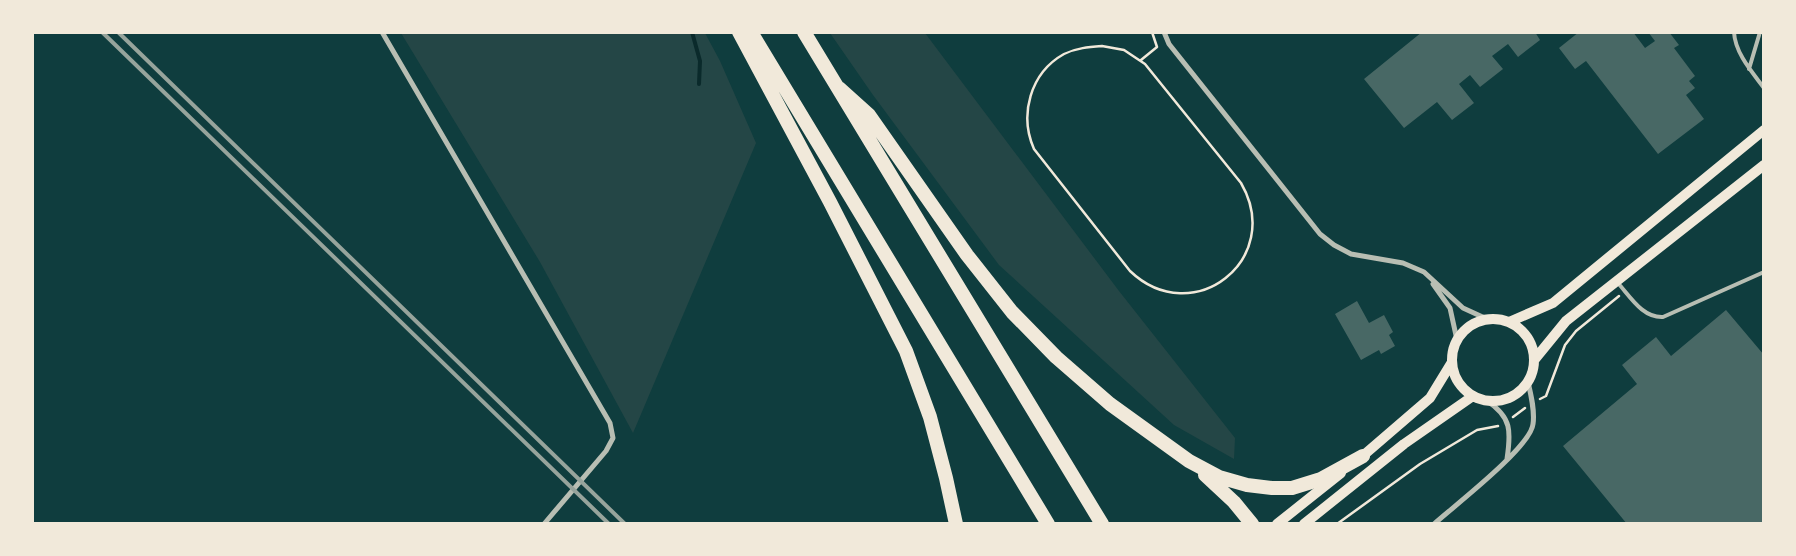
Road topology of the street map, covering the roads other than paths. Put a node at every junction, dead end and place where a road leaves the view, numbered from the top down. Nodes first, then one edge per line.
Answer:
1 (382, 32) edge
2 (739, 32) edge
3 (751, 32) edge
4 (804, 32) edge
5 (1164, 32) edge
6 (1734, 32) edge
7 (1760, 32) edge
8 (1749, 69) junction
9 (839, 88) junction
10 (1764, 88) edge
11 (1764, 130) edge
12 (1764, 165) edge
13 (1424, 272) junction
14 (1764, 272) edge
15 (1617, 281) junction
16 (1487, 320) junction
17 (1509, 322) junction
18 (1457, 340) junction
19 (1535, 359) junction
20 (1452, 362) junction
21 (1528, 382) junction
22 (1473, 396) junction
23 (1487, 402) junction
24 (1364, 456) junction
25 (1507, 459) junction
26 (1189, 461) junction
27 (544, 524) edge
28 (956, 524) edge
29 (1048, 524) edge
30 (1102, 524) edge
31 (1252, 524) edge
32 (1277, 524) edge
33 (1304, 524) edge
34 (1434, 524) edge

1 - 27 street
2 - 28 highway
3 - 29 highway
4 - 9 highway
5 - 13 street
6 - 8 lane
7 - 8 lane
8 - 10 lane
9 - 26 highway
9 - 30 highway
11 - 17 main road
12 - 15 main road
13 - 16 street
13 - 18 street
14 - 15 lane
15 - 19 main road
16 - 17 main road
16 - 18 main road
17 - 19 main road
18 - 20 main road
19 - 21 main road
20 - 22 main road
20 - 24 main road
21 - 23 main road
21 - 25 street
22 - 23 main road
22 - 33 main road
23 - 25 street
24 - 26 highway
24 - 32 main road
25 - 34 street
26 - 31 highway

